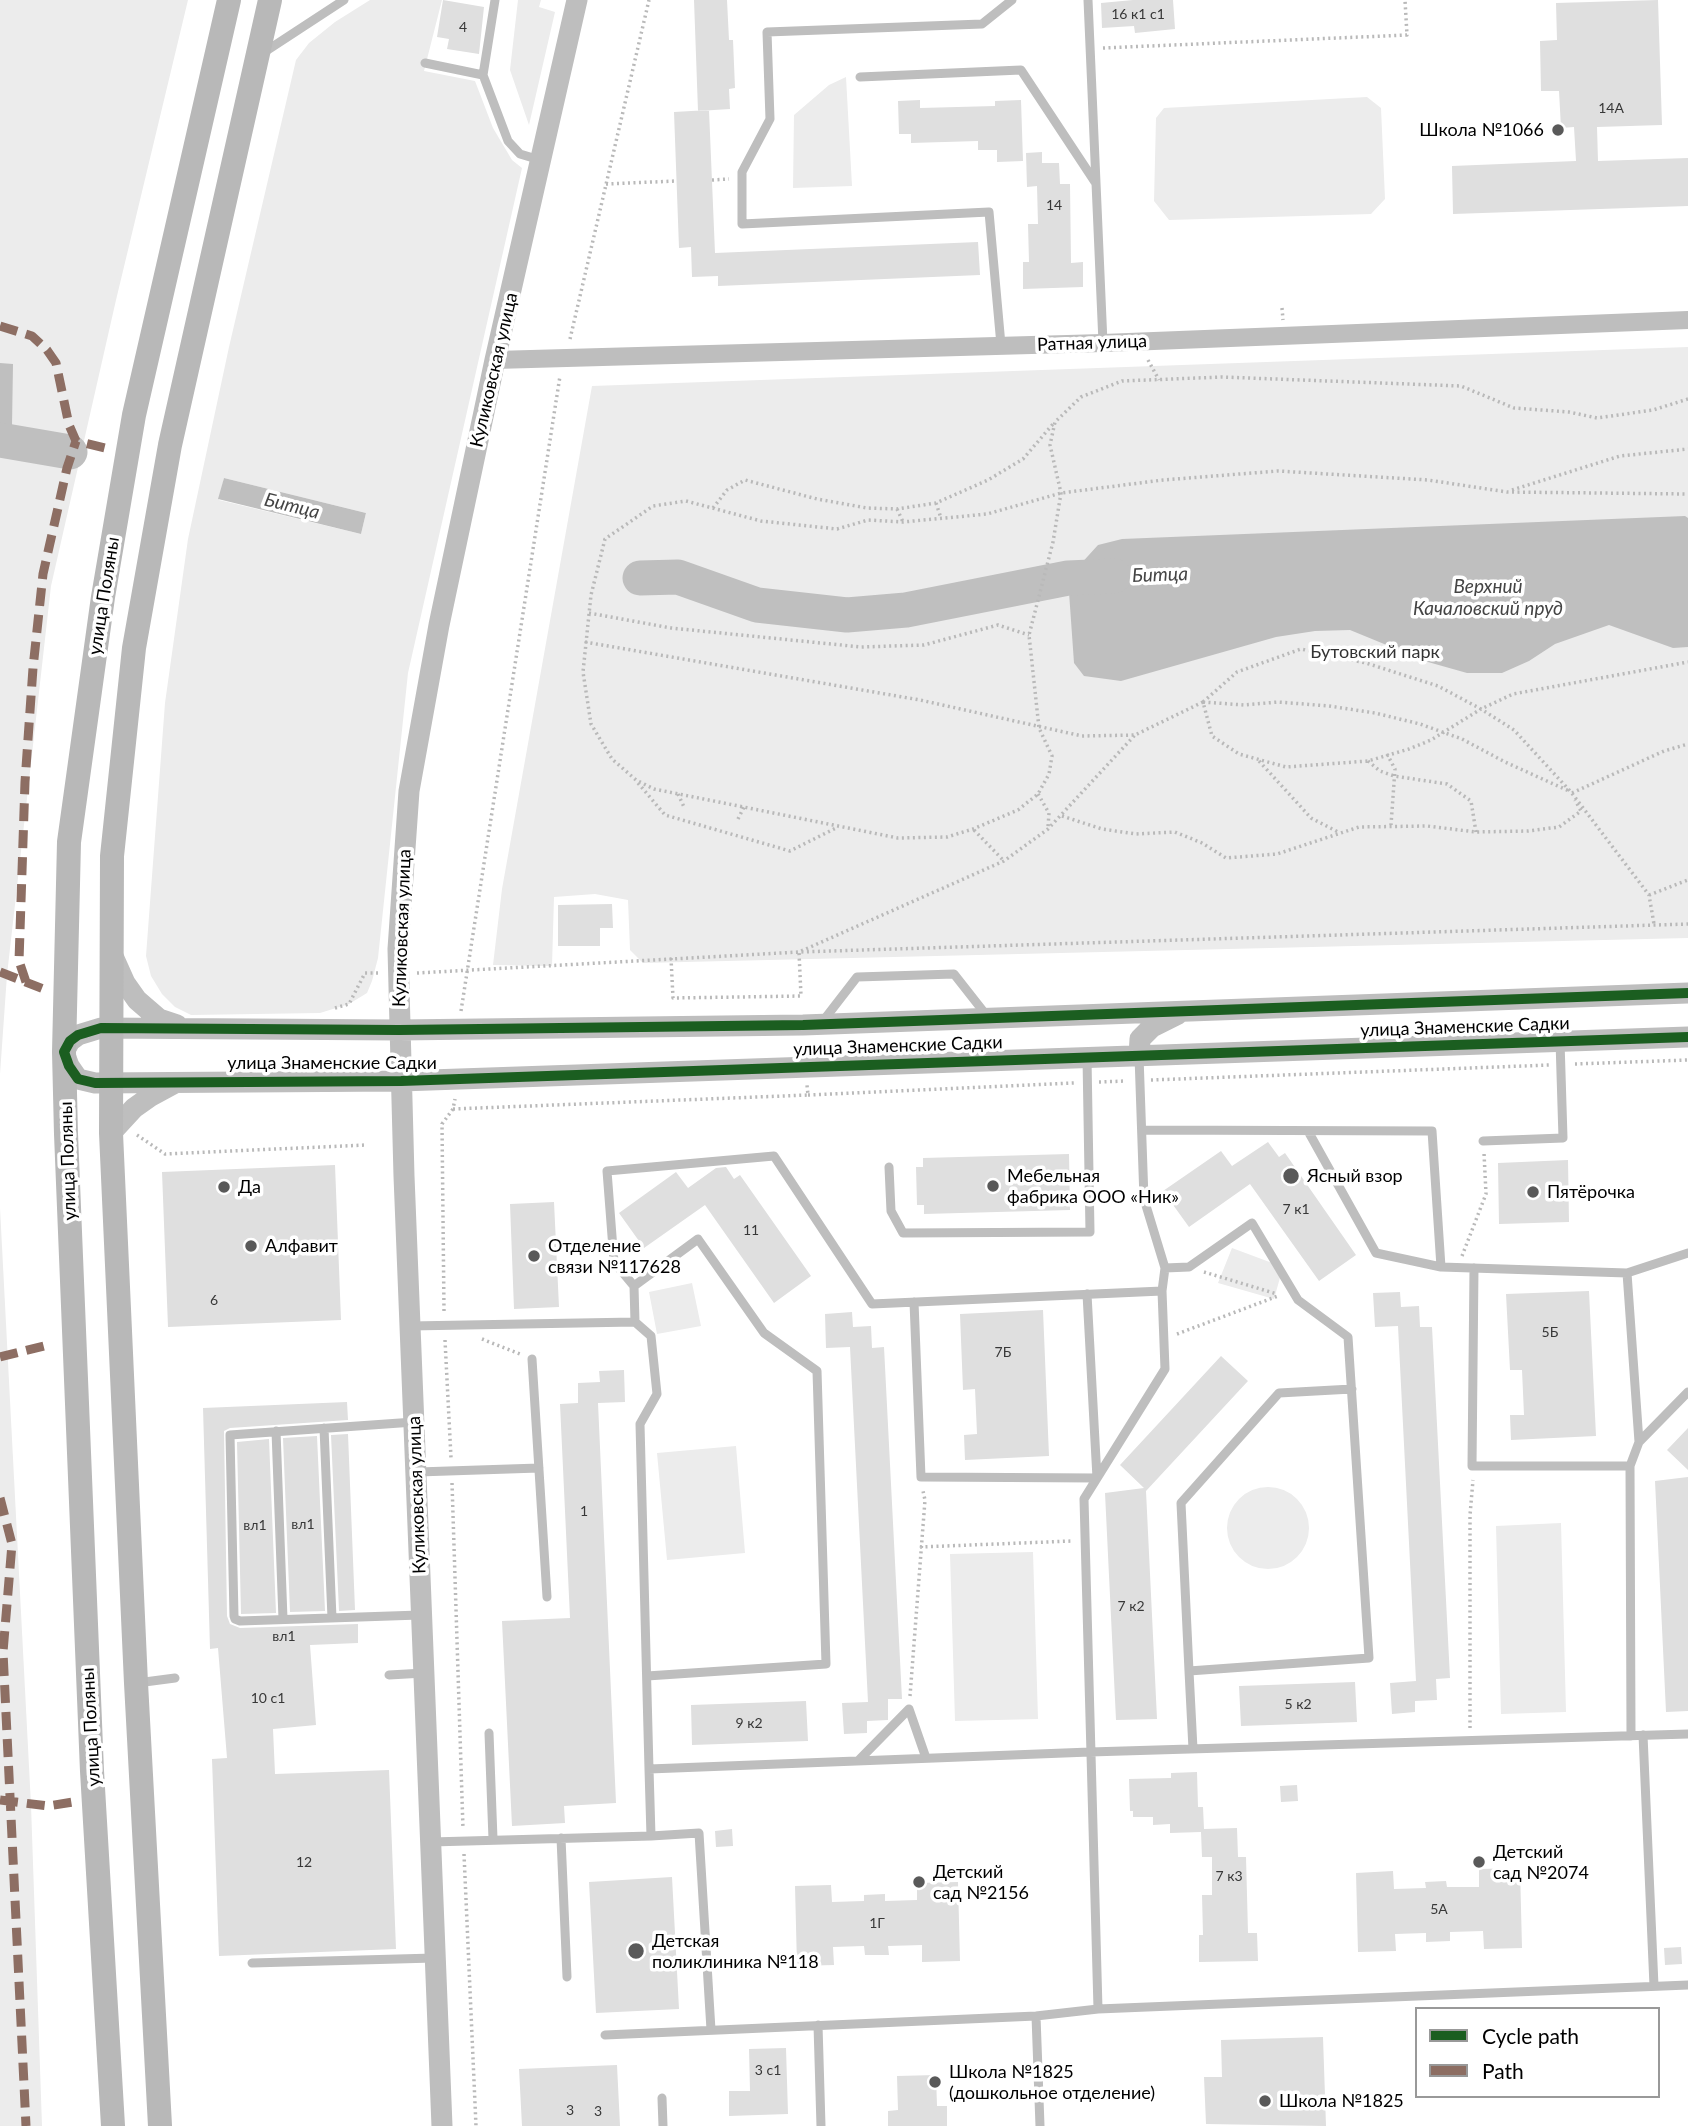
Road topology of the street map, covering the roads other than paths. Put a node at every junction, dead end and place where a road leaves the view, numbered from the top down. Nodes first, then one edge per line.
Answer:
1 (229, 0) edge
2 (270, 0) edge
3 (277, 0) edge
4 (344, 0) edge
5 (495, 0) edge
6 (577, 0) edge
7 (1012, 0) edge
8 (1088, 0) edge
9 (258, 55) junction
10 (425, 63) dead end
11 (483, 75) junction
12 (860, 77) dead end
13 (542, 160) junction
14 (1096, 184) junction
15 (1688, 320) edge
16 (1103, 342) junction
17 (1001, 345) junction
18 (495, 360) junction
19 (111, 950) junction
20 (1688, 993) edge
21 (1193, 1010) junction
22 (988, 1018) junction
23 (820, 1024) junction
24 (110, 1028) junction
25 (189, 1029) junction
26 (399, 1030) junction
27 (1688, 1038) edge
28 (1560, 1041) junction
29 (64, 1052) junction
30 (1139, 1056) junction
31 (1087, 1058) junction
32 (180, 1081) junction
33 (401, 1081) junction
34 (109, 1083) junction
35 (1142, 1130) junction
36 (1308, 1131) junction
37 (122, 1133) junction
38 (1483, 1141) road end
39 (889, 1167) dead end
40 (1688, 1253) edge
41 (1441, 1267) junction
42 (1165, 1268) junction
43 (1475, 1268) junction
44 (1627, 1273) junction
45 (634, 1286) junction
46 (1162, 1291) junction
47 (1087, 1294) junction
48 (914, 1302) junction
49 (635, 1322) junction
50 (410, 1326) junction
51 (532, 1359) road end
52 (1352, 1389) junction
53 (1688, 1392) edge
54 (414, 1422) junction
55 (324, 1427) junction
56 (276, 1431) junction
57 (1640, 1442) junction
58 (1630, 1466) junction
59 (539, 1468) junction
60 (416, 1472) junction
61 (1097, 1478) junction
62 (547, 1597) dead end
63 (422, 1615) junction
64 (332, 1618) junction
65 (283, 1619) junction
66 (1189, 1671) junction
67 (424, 1673) junction
68 (389, 1675) dead end
69 (647, 1676) junction
70 (175, 1678) dead end
71 (136, 1683) junction
72 (489, 1733) dead end
73 (1688, 1734) edge
74 (1631, 1735) junction
75 (1643, 1735) junction
76 (1193, 1749) junction
77 (1090, 1752) junction
78 (926, 1758) junction
79 (858, 1761) junction
80 (649, 1769) junction
81 (651, 1836) junction
82 (561, 1838) junction
83 (493, 1839) junction
84 (431, 1842) junction
85 (436, 1958) junction
86 (252, 1964) dead end
87 (567, 1977) dead end
88 (1688, 1985) edge
89 (1654, 1986) junction
90 (1098, 2009) junction
91 (1036, 2015) junction
92 (818, 2025) junction
93 (711, 2030) junction
94 (605, 2035) dead end
95 (662, 2098) dead end
96 (113, 2126) edge
97 (160, 2126) edge
98 (442, 2126) edge
99 (663, 2126) edge
100 (821, 2126) edge
101 (1040, 2126) edge

1 - 29 main road, улица Поляны
2 - 9 main road
3 - 9 main road
4 - 9 lane
5 - 11 lane
6 - 13 street, Куликовская улица
7 - 17 lane
8 - 14 lane
9 - 19 main road
10 - 11 lane
11 - 13 lane
12 - 14 lane
13 - 18 street, Куликовская улица
14 - 16 lane
15 - 16 street, Ратная улица
16 - 17 street, Ратная улица
17 - 18 street, Ратная улица
18 - 26 street, Куликовская улица
19 - 24 main road
19 - 25 street
20 - 21 street, улица Знаменские Садки
21 - 22 street, улица Знаменские Садки
21 - 30 street
22 - 23 street, улица Знаменские Садки
22 - 23 lane
23 - 26 street, улица Знаменские Садки
24 - 25 street, улица Знаменские Садки
24 - 29 street, улица Знаменские Садки
24 - 34 main road
25 - 26 street, улица Знаменские Садки
26 - 33 street, Куликовская улица
27 - 28 street, улица Знаменские Садки
28 - 30 street, улица Знаменские Садки
28 - 38 lane
29 - 34 street, улица Знаменские Садки
29 - 96 main road, улица Поляны
30 - 31 street, улица Знаменские Садки
30 - 35 lane
31 - 33 street, улица Знаменские Садки
31 - 39 lane
32 - 33 street, улица Знаменские Садки
32 - 34 street, улица Знаменские Садки
32 - 37 street
33 - 50 street, Куликовская улица
34 - 37 main road
35 - 36 lane
35 - 42 lane
36 - 41 lane
36 - 41 lane
37 - 71 main road
40 - 44 lane
41 - 43 lane
42 - 46 lane
42 - 52 lane
43 - 44 lane
43 - 58 lane
44 - 57 lane
45 - 48 lane
45 - 49 lane
45 - 69 lane
46 - 47 lane
46 - 61 lane
47 - 48 lane
47 - 61 lane
48 - 61 lane
49 - 50 lane
49 - 69 lane
50 - 54 street, Куликовская улица
51 - 59 lane
52 - 66 lane
52 - 66 lane
53 - 57 lane
54 - 55 lane
54 - 60 street, Куликовская улица
55 - 56 lane
55 - 64 lane
56 - 65 lane
56 - 65 lane
57 - 58 lane
58 - 74 lane
59 - 60 lane
59 - 62 lane
60 - 63 street, Куликовская улица
61 - 77 lane
63 - 64 lane
63 - 67 street, Куликовская улица
64 - 65 lane
66 - 76 lane
67 - 68 lane
67 - 84 street, Куликовская улица
69 - 80 lane
70 - 71 lane
71 - 97 main road
72 - 83 lane
73 - 75 lane
74 - 75 lane
74 - 76 lane
75 - 89 lane
76 - 77 lane
77 - 78 lane
77 - 90 lane
78 - 79 lane
78 - 79 lane
79 - 80 lane
80 - 81 lane
81 - 82 lane
81 - 93 lane
82 - 83 lane
82 - 87 lane
83 - 84 lane
84 - 85 street, Куликовская улица
85 - 86 lane
85 - 98 street, Куликовская улица
88 - 89 lane
89 - 90 lane
90 - 91 lane
91 - 92 lane
91 - 101 lane
92 - 93 lane
92 - 100 lane
93 - 94 lane
95 - 99 lane

